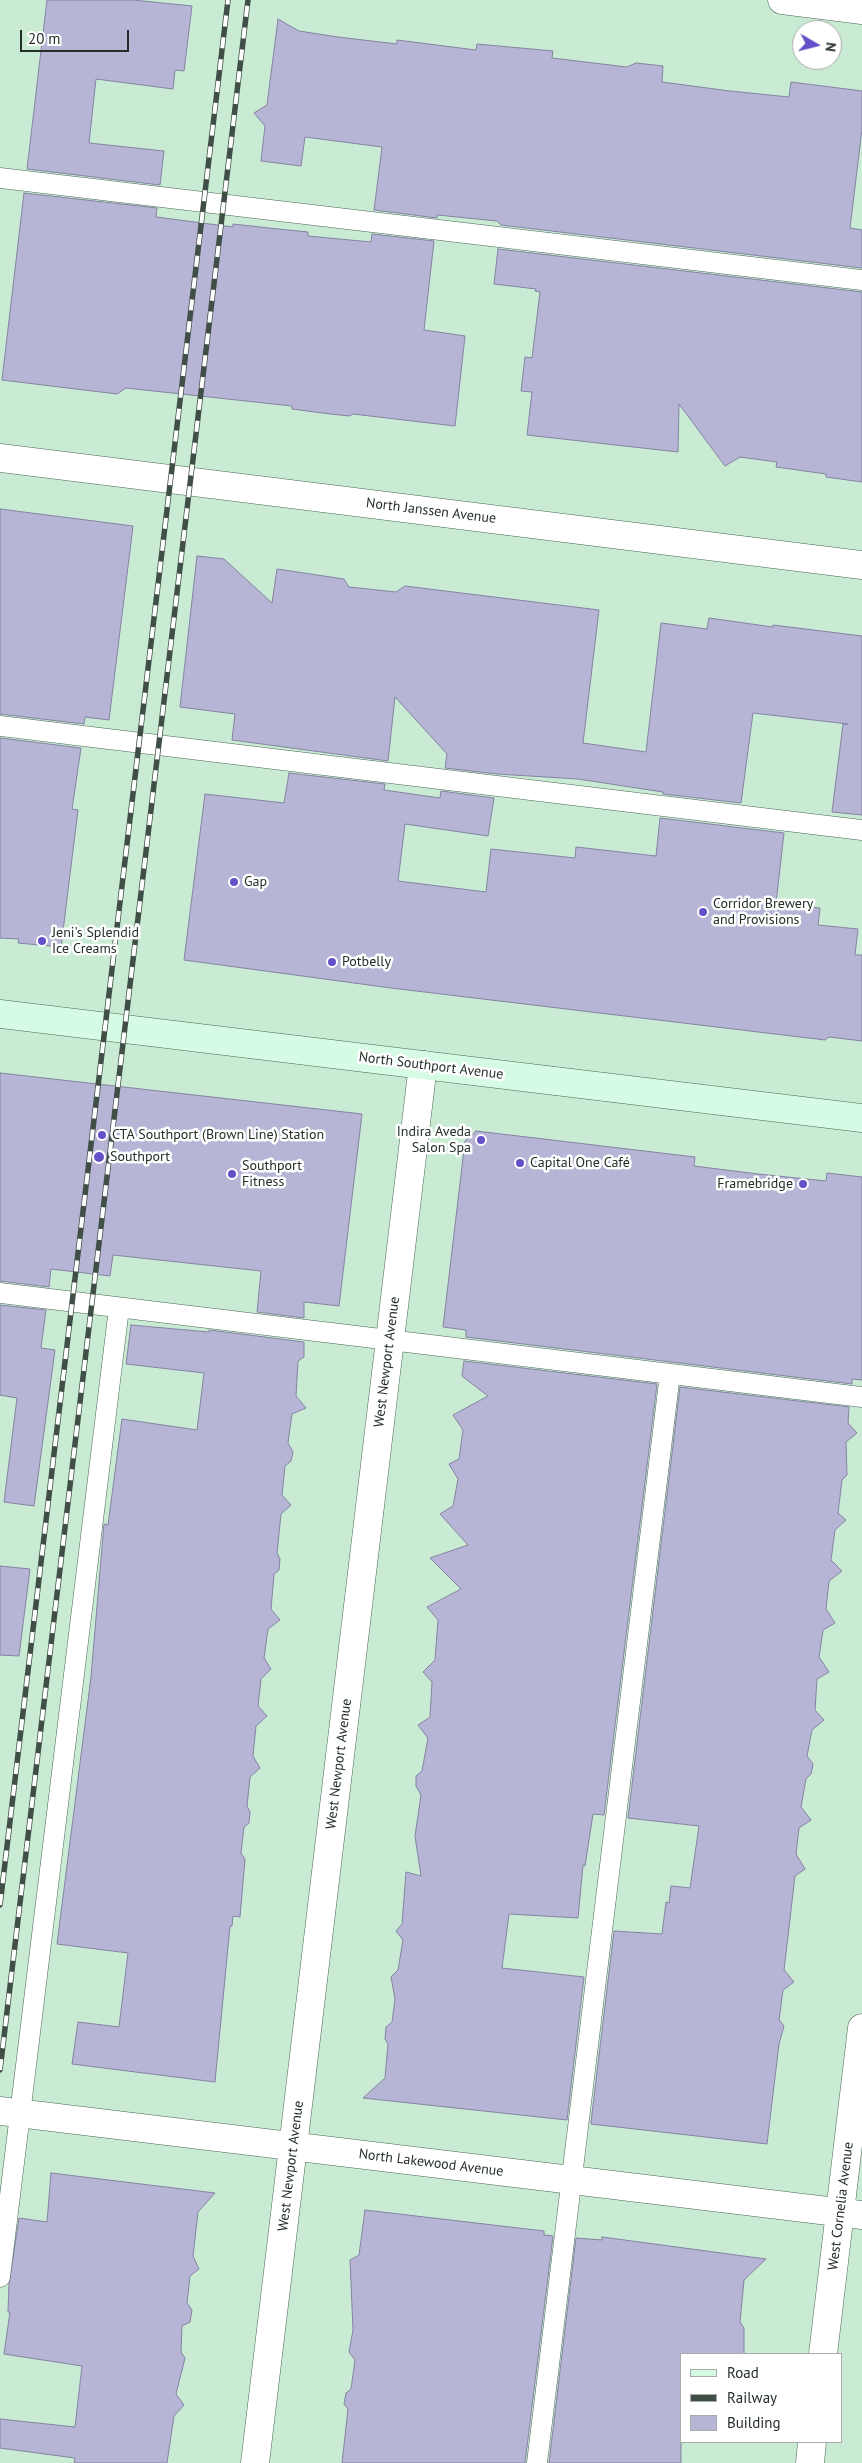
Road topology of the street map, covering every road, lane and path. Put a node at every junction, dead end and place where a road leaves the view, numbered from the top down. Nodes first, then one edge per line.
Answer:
1 (782, 0) edge
2 (862, 10) edge
3 (0, 178) edge
4 (862, 280) edge
5 (0, 458) edge
6 (862, 565) edge
7 (0, 726) edge
8 (862, 830) edge
9 (0, 1014) edge
10 (423, 1065) junction
11 (862, 1118) edge
12 (0, 1293) edge
13 (119, 1308) junction
14 (389, 1340) junction
15 (670, 1374) junction
16 (862, 1397) edge
17 (862, 2028) edge
18 (10, 2112) edge
19 (294, 2146) junction
20 (572, 2180) junction
21 (851, 2213) edge
22 (0, 2278) edge
23 (823, 2353) edge
24 (812, 2443) edge
25 (255, 2463) edge
26 (537, 2463) edge
27 (810, 2463) edge

1 - 2 street
3 - 4 lane
5 - 6 street, North Janssen Avenue
7 - 8 lane
9 - 10 street, North Southport Avenue
10 - 11 street, North Southport Avenue
10 - 14 street, West Newport Avenue
12 - 13 lane
13 - 14 lane
13 - 18 lane
14 - 15 lane
14 - 19 street, West Newport Avenue
15 - 16 lane
15 - 20 lane
17 - 21 street, West Cornelia Avenue
18 - 19 street, North Lakewood Avenue
18 - 22 lane
19 - 20 street, North Lakewood Avenue
19 - 25 street, West Newport Avenue
20 - 21 street, North Lakewood Avenue
20 - 26 lane
21 - 23 street, West Cornelia Avenue
24 - 27 street

